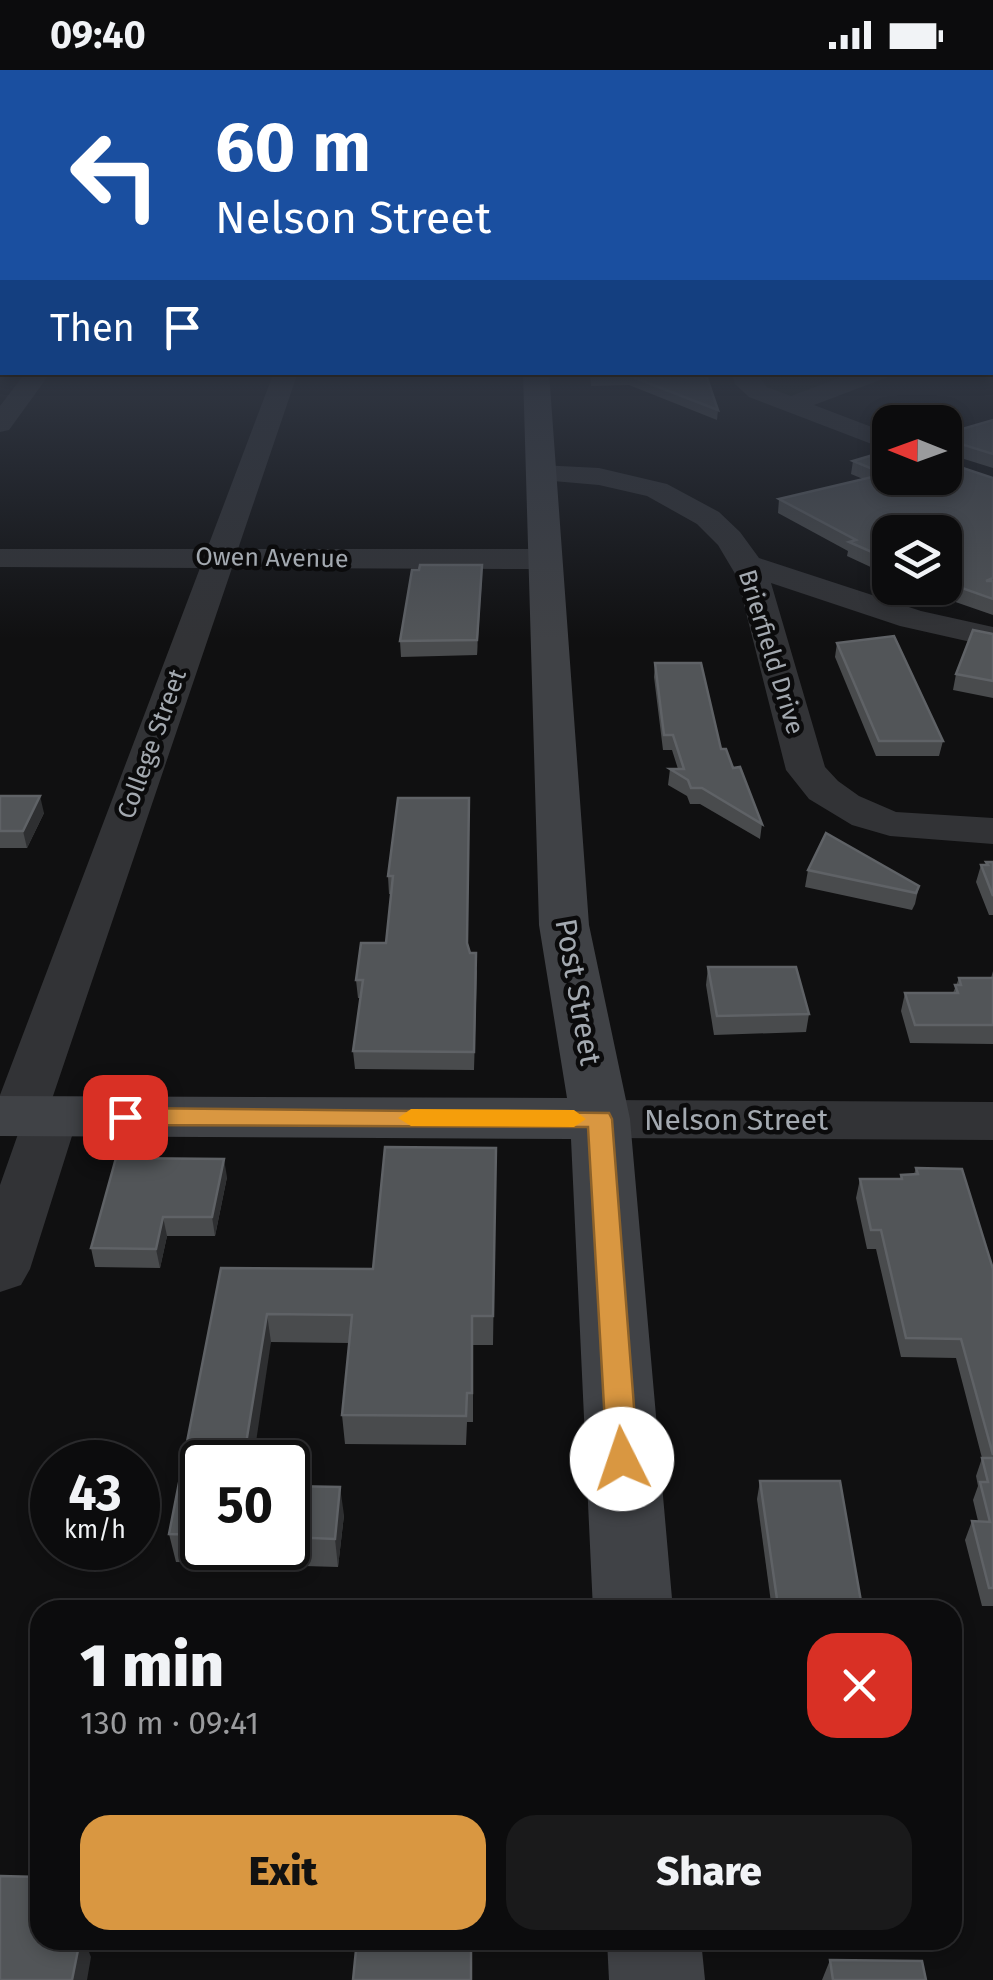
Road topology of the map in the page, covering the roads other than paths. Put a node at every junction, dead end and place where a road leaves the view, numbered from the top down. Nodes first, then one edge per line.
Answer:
1 (254, 461) edge
2 (540, 461) edge
3 (540, 473) junction
4 (219, 557) junction
5 (0, 558) edge
6 (544, 560) junction
7 (748, 565) junction
8 (993, 637) edge
9 (993, 831) edge
10 (23, 1116) edge
11 (600, 1119) junction
12 (993, 1121) edge
13 (0, 1269) edge
14 (631, 1600) edge
15 (655, 1950) edge
16 (657, 1980) edge

1 - 4 street, College Street
2 - 3 main road, Post Street
3 - 6 main road, Post Street
3 - 7 street, Brierfield Drive
4 - 5 street, Owen Avenue
4 - 6 street, Owen Avenue
4 - 10 street, College Street
6 - 11 main road, Post Street
7 - 8 street
7 - 9 street, Brierfield Drive
10 - 11 main road, Nelson Street
10 - 13 street, College Street
11 - 12 street, Nelson Street
11 - 14 main road, Post Street
15 - 16 main road

